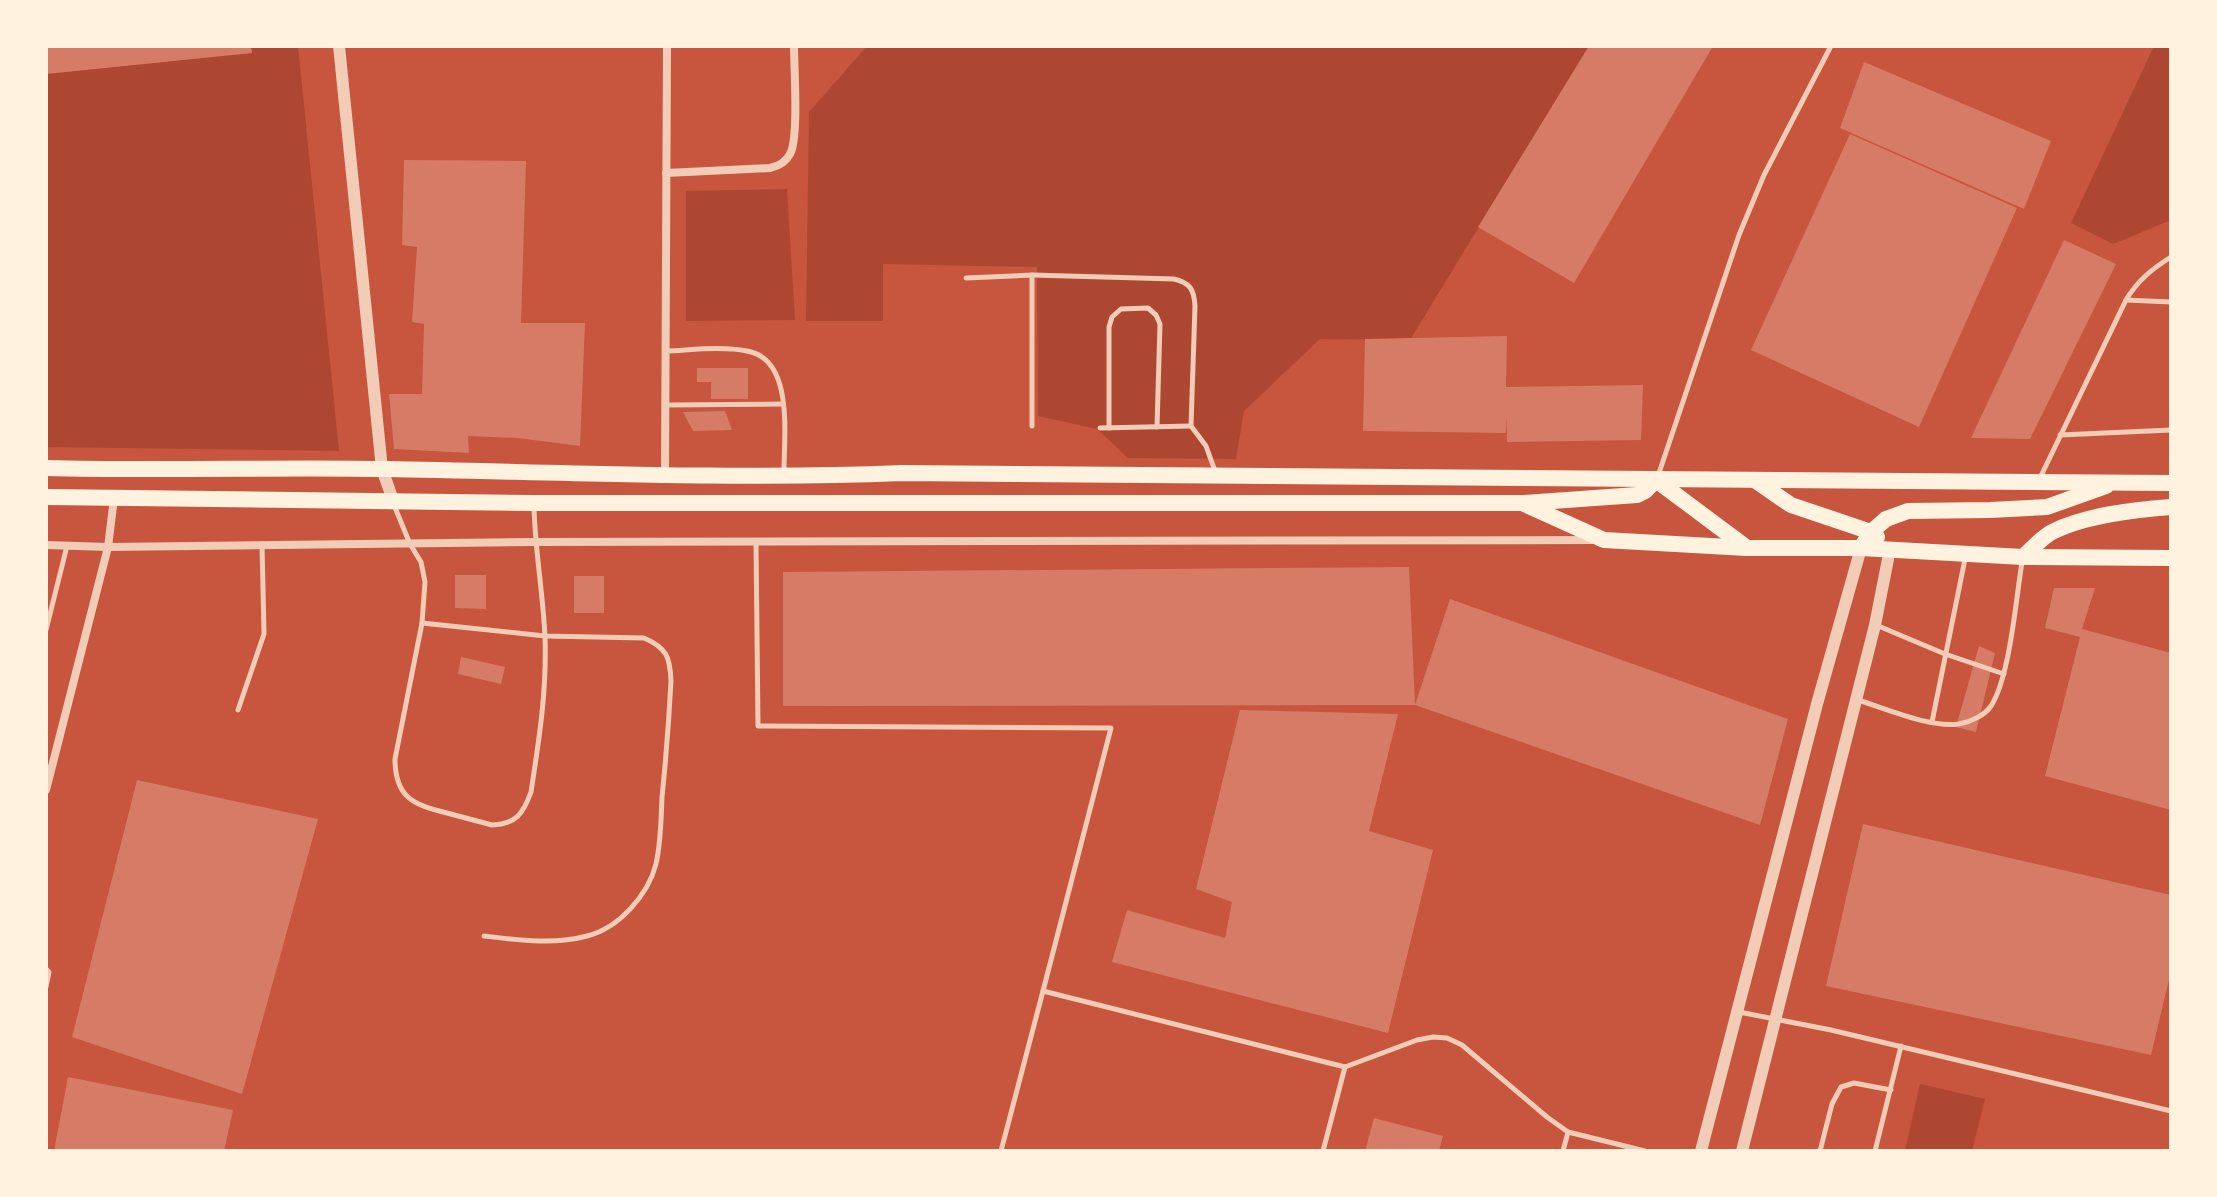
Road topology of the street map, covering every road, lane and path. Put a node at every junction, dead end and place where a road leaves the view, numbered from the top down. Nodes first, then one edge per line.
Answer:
1 (339, 46) edge
2 (667, 46) edge
3 (794, 46) edge
4 (1831, 46) edge
5 (666, 173) junction
6 (2171, 257) edge
7 (1032, 275) junction
8 (966, 278) dead end
9 (2126, 300) junction
10 (2171, 302) edge
11 (666, 351) junction
12 (783, 404) junction
13 (666, 405) junction
14 (1032, 426) dead end
15 (1191, 426) junction
16 (1157, 427) junction
17 (1100, 428) dead end
18 (1109, 428) junction
19 (2171, 430) edge
20 (2060, 435) junction
21 (46, 468) edge
22 (382, 469) junction
23 (665, 475) junction
24 (784, 476) junction
25 (1216, 476) junction
26 (1656, 480) junction
27 (1756, 481) junction
28 (2038, 483) junction
29 (2115, 483) junction
30 (2171, 483) edge
31 (46, 497) edge
32 (114, 497) junction
33 (393, 500) junction
34 (534, 503) junction
35 (1522, 503) junction
36 (2171, 507) edge
37 (1871, 532) junction
38 (1604, 540) junction
39 (535, 542) junction
40 (756, 543) junction
41 (262, 544) junction
42 (410, 544) junction
43 (46, 545) edge
44 (67, 546) junction
45 (108, 547) junction
46 (1747, 548) junction
47 (1861, 548) junction
48 (1890, 549) junction
49 (1967, 553) junction
50 (2023, 557) junction
51 (2171, 558) edge
52 (422, 623) junction
53 (1875, 625) junction
54 (46, 630) edge
55 (545, 636) junction
56 (1945, 654) junction
57 (2004, 674) junction
58 (1857, 700) junction
59 (238, 710) dead end
60 (1932, 722) junction
61 (46, 790) edge
62 (484, 936) dead end
63 (46, 969) edge
64 (46, 987) edge
65 (1043, 991) junction
66 (1736, 1012) junction
67 (1776, 1019) junction
68 (1901, 1046) junction
69 (1345, 1067) junction
70 (1891, 1090) junction
71 (2171, 1111) edge
72 (1568, 1132) junction
73 (1001, 1151) edge
74 (1323, 1151) edge
75 (1563, 1151) edge
76 (1645, 1151) edge
77 (1701, 1151) edge
78 (1742, 1151) edge
79 (1820, 1151) edge
80 (1875, 1151) edge

1 - 22 street
2 - 5 street
3 - 5 street
4 - 26 lane
5 - 11 street
6 - 9 lane
7 - 8 lane
7 - 14 lane
7 - 15 lane
9 - 10 lane
9 - 20 lane
11 - 12 lane
11 - 13 street
12 - 13 lane
12 - 24 lane
13 - 23 street
15 - 16 lane
15 - 25 lane
16 - 18 lane
16 - 18 lane
17 - 18 lane
19 - 20 lane
20 - 28 lane
21 - 22 main road
22 - 23 main road
22 - 33 street
23 - 24 main road
24 - 25 main road
25 - 26 main road
26 - 27 main road
26 - 35 main road
26 - 46 main road
27 - 28 main road
27 - 37 main road
28 - 29 main road
29 - 30 main road
29 - 37 main road
31 - 32 main road
32 - 33 main road
32 - 45 street
33 - 34 main road
33 - 42 lane
34 - 35 main road
34 - 39 lane
35 - 38 main road
36 - 50 main road
37 - 47 main road
37 - 48 main road
38 - 40 street
38 - 46 main road
39 - 40 street
39 - 42 street
39 - 55 lane
40 - 65 lane
41 - 42 street
41 - 45 street
41 - 59 lane
42 - 52 lane
43 - 44 street
44 - 45 street
44 - 54 lane
45 - 61 street
46 - 47 main road
47 - 48 main road
47 - 66 street
48 - 49 main road
48 - 53 street
49 - 50 main road
49 - 56 lane
50 - 51 main road
50 - 57 lane
52 - 55 lane
52 - 55 lane
53 - 56 lane
53 - 58 street
55 - 62 lane
56 - 57 lane
56 - 60 lane
57 - 60 lane
58 - 60 lane
58 - 67 street
63 - 64 lane
65 - 69 lane
65 - 73 lane
66 - 67 lane
66 - 77 street
67 - 68 lane
67 - 78 street
68 - 70 lane
68 - 71 lane
69 - 72 lane
69 - 74 lane
70 - 79 lane
70 - 80 lane
72 - 75 lane
72 - 76 lane

